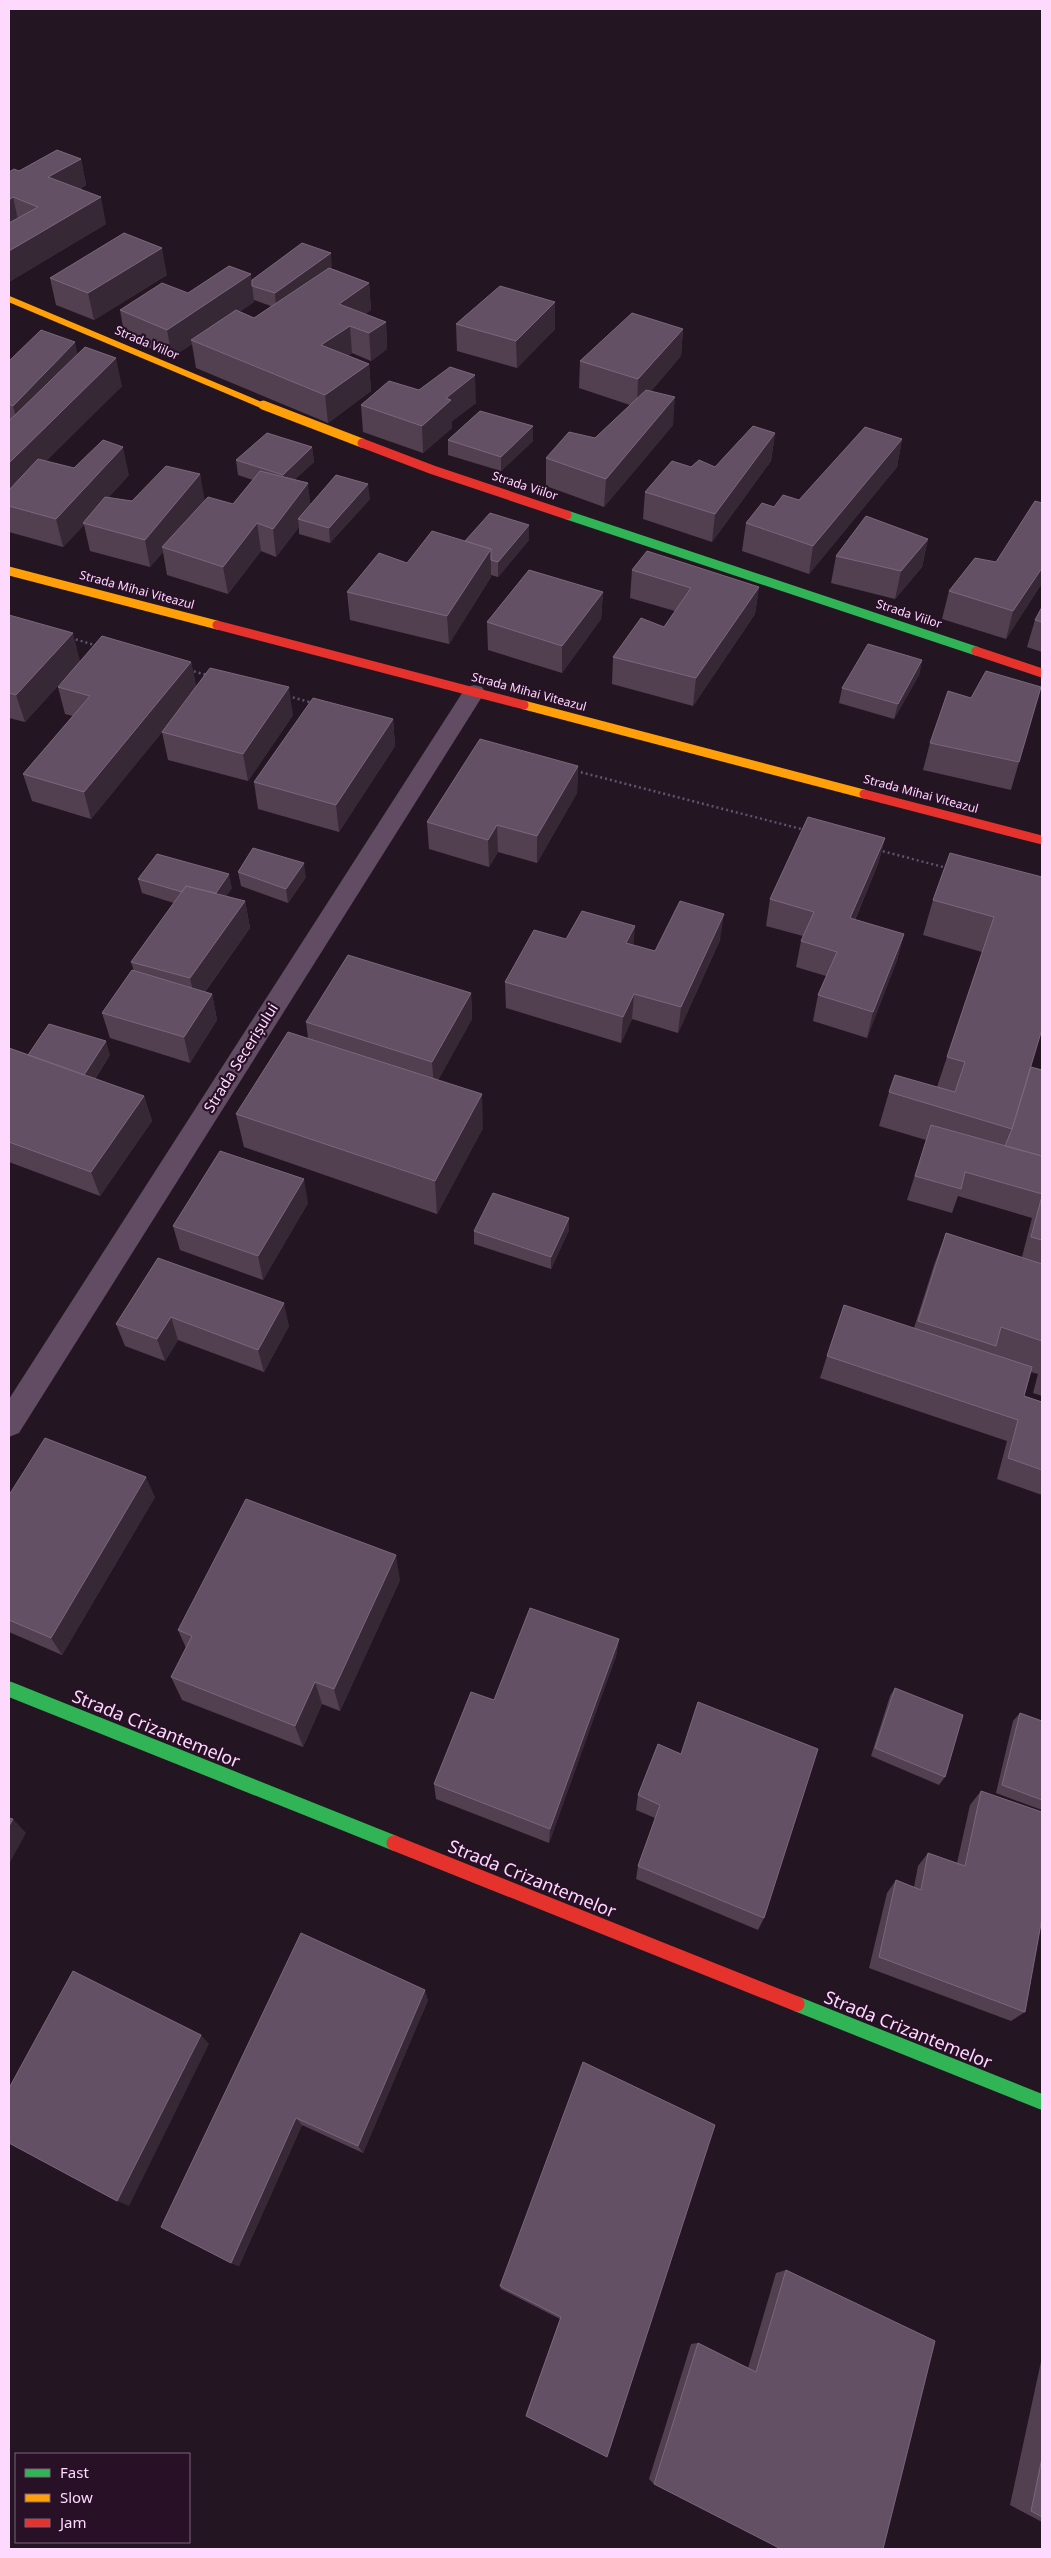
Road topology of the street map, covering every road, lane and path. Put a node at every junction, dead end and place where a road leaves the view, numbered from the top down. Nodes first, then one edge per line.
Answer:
1 (9, 299) edge
2 (9, 571) edge
3 (66, 637) edge
4 (104, 647) edge
5 (189, 670) dead end
6 (1042, 673) edge
7 (208, 675) edge
8 (474, 692) junction
9 (283, 695) edge
10 (321, 705) edge
11 (570, 769) edge
12 (811, 832) edge
13 (1042, 840) edge
14 (869, 847) edge
15 (956, 870) edge
16 (9, 1424) edge
17 (9, 1689) edge
18 (1042, 2102) edge

1 - 6 main road, Strada Viilor
2 - 8 main road, Strada Mihai Viteazul
3 - 4 path
5 - 7 path
8 - 13 main road, Strada Mihai Viteazul
8 - 16 street, Strada Secerișului
9 - 10 path
11 - 12 path
14 - 15 path
17 - 18 main road, Strada Crizantemelor

